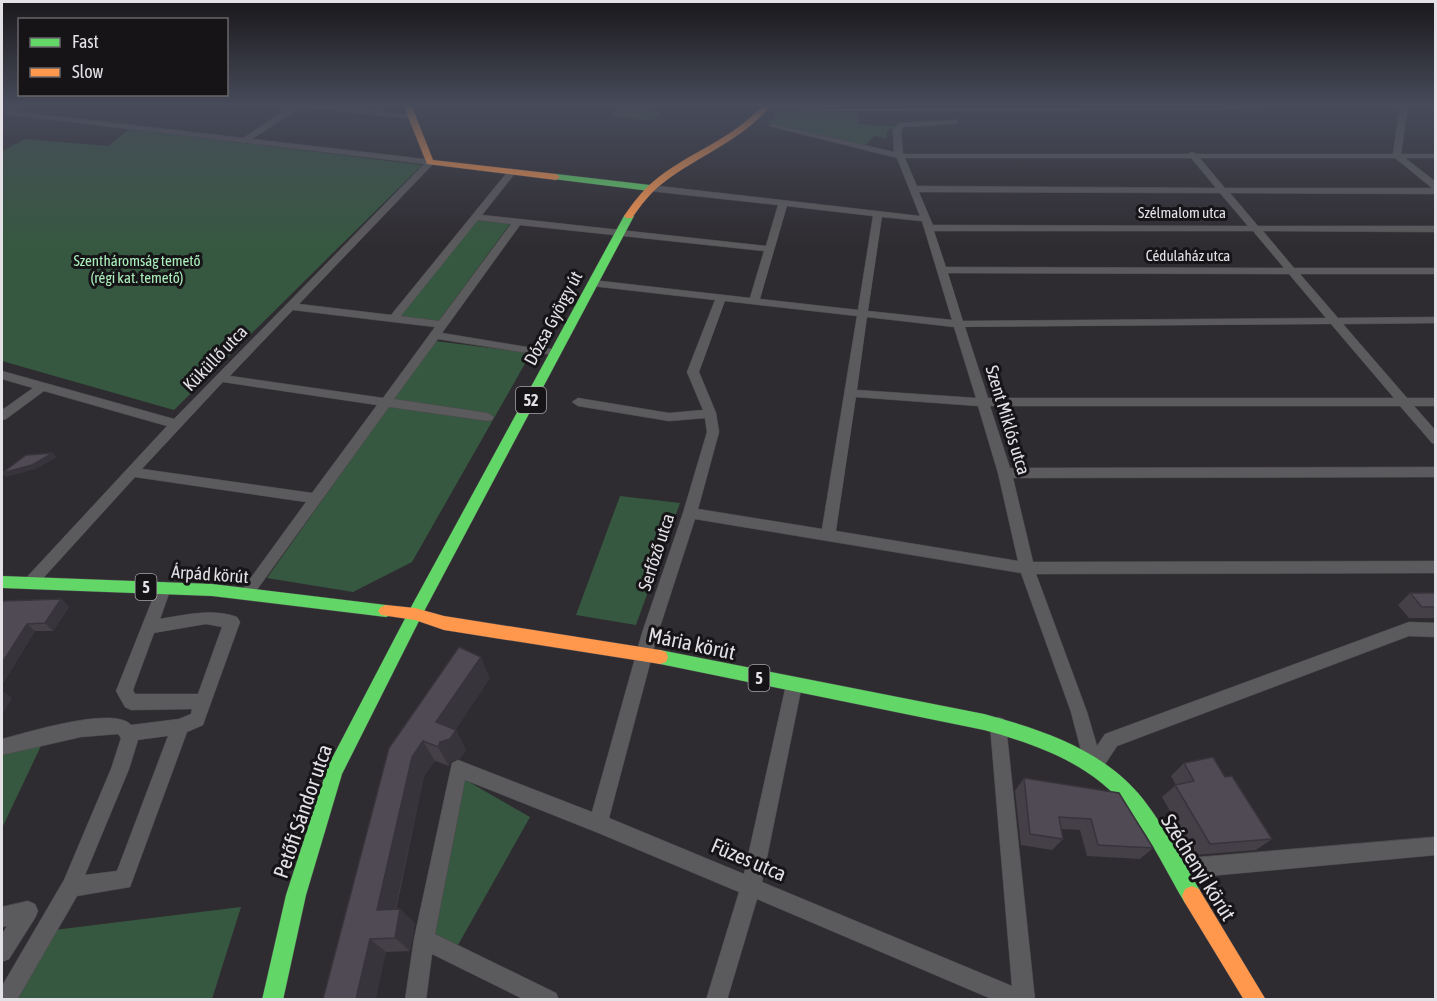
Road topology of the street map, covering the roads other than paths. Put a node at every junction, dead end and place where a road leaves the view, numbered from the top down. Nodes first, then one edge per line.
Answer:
1 (329, 151) edge
2 (426, 151) edge
3 (705, 151) edge
4 (878, 151) edge
5 (898, 151) edge
6 (1398, 151) edge
7 (1192, 154) junction
8 (900, 156) junction
9 (1397, 156) junction
10 (1436, 156) edge
11 (430, 162) junction
12 (512, 172) junction
13 (650, 188) junction
14 (915, 189) junction
15 (1436, 189) edge
16 (1222, 191) junction
17 (783, 205) junction
18 (878, 215) junction
19 (475, 217) junction
20 (517, 222) junction
21 (927, 224) junction
22 (1254, 227) junction
23 (1436, 229) edge
24 (619, 233) junction
25 (771, 249) junction
26 (1292, 269) junction
27 (941, 270) junction
28 (1436, 271) edge
29 (592, 283) junction
30 (721, 297) junction
31 (754, 300) junction
32 (290, 306) junction
33 (863, 313) junction
34 (393, 319) junction
35 (1334, 320) junction
36 (1436, 321) edge
37 (441, 324) junction
38 (958, 324) junction
39 (433, 335) junction
40 (554, 352) junction
41 (2, 375) edge
42 (221, 378) junction
43 (43, 386) junction
44 (851, 393) junction
45 (385, 401) junction
46 (578, 402) dead end
47 (982, 402) junction
48 (1404, 402) junction
49 (1436, 402) edge
50 (710, 413) junction
51 (2, 416) edge
52 (488, 417) dead end
53 (176, 424) junction
54 (1436, 440) edge
55 (131, 472) junction
56 (1436, 472) edge
57 (1005, 473) junction
58 (313, 498) junction
59 (690, 513) junction
60 (828, 536) junction
61 (1436, 567) edge
62 (1027, 568) junction
63 (2, 582) edge
64 (31, 582) junction
65 (164, 588) junction
66 (246, 594) junction
67 (416, 614) junction
68 (149, 627) junction
69 (1436, 630) edge
70 (645, 654) junction
71 (794, 685) junction
72 (204, 701) junction
73 (998, 725) junction
74 (180, 727) junction
75 (129, 740) junction
76 (2, 747) edge
77 (1094, 766) junction
78 (598, 823) junction
79 (1436, 846) edge
80 (1177, 869) junction
81 (751, 886) junction
82 (71, 887) junction
83 (2, 918) edge
84 (424, 939) junction
85 (2, 952) edge
86 (5, 999) edge
87 (272, 999) edge
88 (415, 999) edge
89 (549, 999) edge
90 (716, 999) edge
91 (1022, 999) edge
92 (1256, 999) edge

1 - 11 street
2 - 11 main road
3 - 13 main road, Dózsa György út / 52
4 - 8 street
5 - 8 street, Szent Miklós utca
6 - 9 street
7 - 8 street
7 - 9 street
7 - 16 street
8 - 14 street, Szent Miklós utca
9 - 10 street
9 - 15 street
11 - 12 main road
11 - 32 street, Küküllő utca
12 - 13 main road
12 - 19 street
13 - 17 street, Szélmalom utca
13 - 24 main road, Dózsa György út / 52
14 - 16 street
14 - 21 street, Szent Miklós utca
15 - 16 street
16 - 22 street
17 - 18 street, Szélmalom utca
17 - 25 street
18 - 21 street, Szélmalom utca
18 - 33 street
19 - 20 street
19 - 34 street
20 - 24 street
20 - 37 street
21 - 22 street, Szélmalom utca
21 - 27 street, Szent Miklós utca
22 - 23 street, Szélmalom utca
22 - 26 street
24 - 25 street
24 - 29 main road, Dózsa György út / 52
25 - 31 street
26 - 27 street, Cédulaház utca
26 - 28 street, Cédulaház utca
26 - 35 street
27 - 38 street, Szent Miklós utca
29 - 30 street
29 - 40 main road, Dózsa György út / 52
30 - 31 street
30 - 50 street, Serfőző utca
31 - 33 street
32 - 34 street
32 - 42 street, Küküllő utca
33 - 38 street
33 - 44 street
34 - 37 street
35 - 36 street
35 - 38 street
35 - 48 street
37 - 39 street
38 - 47 street, Szent Miklós utca
39 - 40 street
39 - 45 street
40 - 67 main road, Dózsa György út / 52
41 - 43 street
42 - 45 street
42 - 53 street, Küküllő utca
43 - 51 street
43 - 53 street
44 - 47 street
44 - 60 street
45 - 52 street
45 - 58 street
46 - 50 street
47 - 48 street
47 - 57 street, Szent Miklós utca
48 - 49 street
48 - 54 street
50 - 59 street, Serfőző utca
53 - 55 street, Küküllő utca
55 - 58 street
55 - 64 street, Küküllő utca
56 - 57 street
57 - 62 street, Szent Miklós utca
58 - 66 street
59 - 60 street
59 - 70 street, Serfőző utca
60 - 62 street
61 - 62 street
62 - 77 street, Szent Miklós utca
63 - 64 main road, Árpád körút / 5
64 - 65 main road, Árpád körút / 5
65 - 66 main road, Árpád körút / 5
65 - 68 street
66 - 67 main road, Árpád körút / 5
67 - 70 main road, Mária körút / 5
67 - 87 main road, Petőfi Sándor utca
68 - 72 street
68 - 72 street
69 - 77 street
70 - 71 main road, Mária körút / 5
70 - 78 street, Serfőző utca
71 - 73 main road, Mária körút / 5
71 - 81 street
72 - 74 street
73 - 77 main road, Mária körút / 5
73 - 91 street
74 - 75 street
74 - 82 street
75 - 76 street
75 - 82 street
77 - 80 main road, Széchenyi körút / 5
78 - 81 street, Füzes utca
78 - 84 street, Füzes utca
79 - 80 street
80 - 92 main road, Széchenyi körút / 5
81 - 90 street
81 - 91 street, Füzes utca
82 - 86 street
83 - 85 street
84 - 88 street
84 - 89 street

